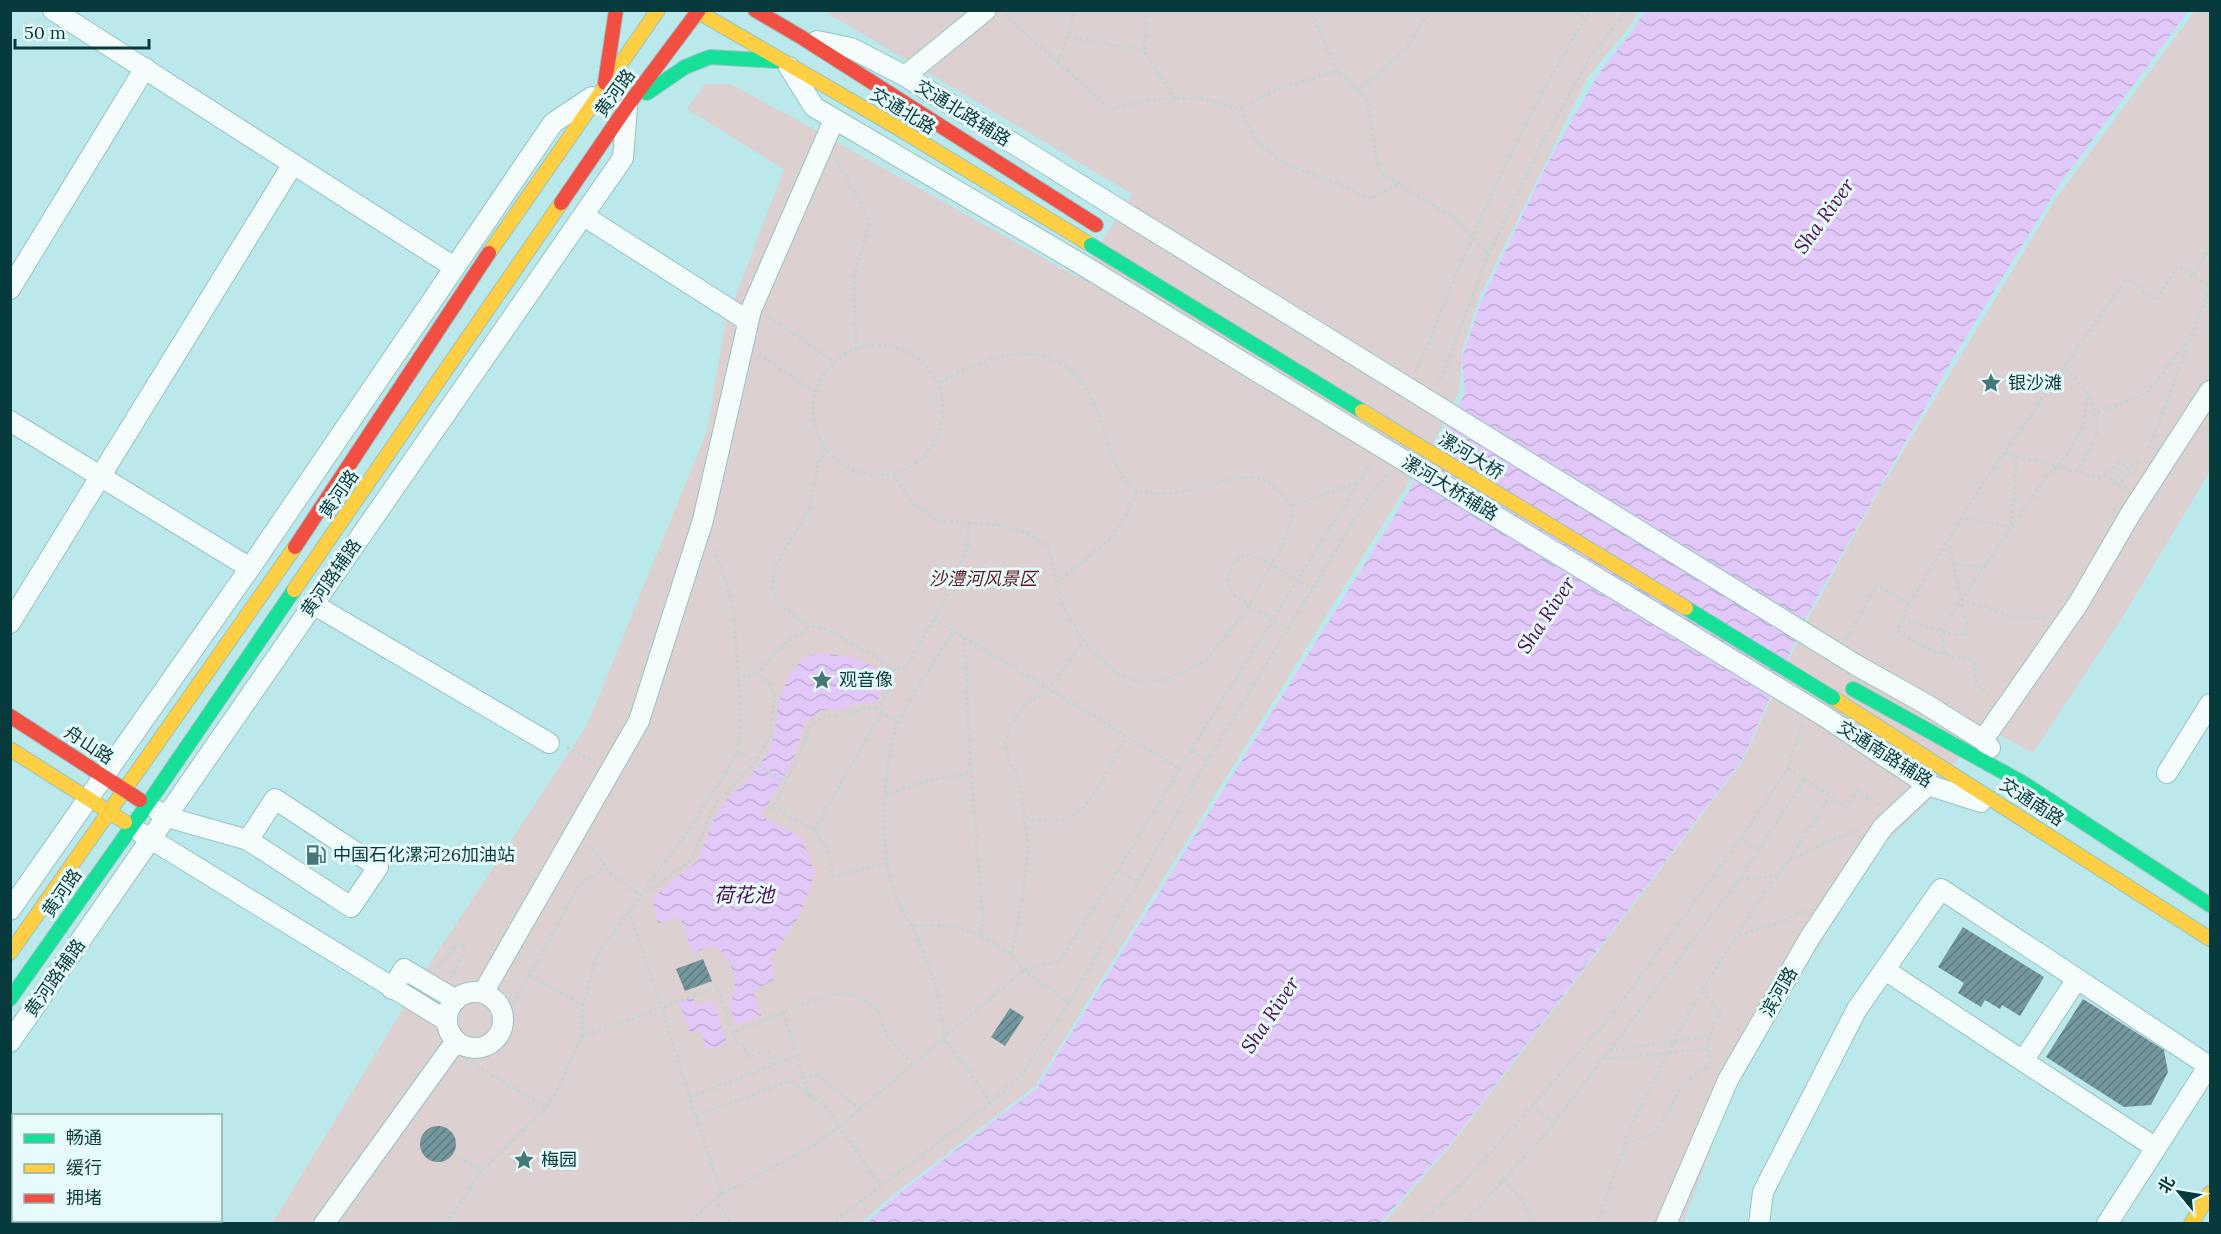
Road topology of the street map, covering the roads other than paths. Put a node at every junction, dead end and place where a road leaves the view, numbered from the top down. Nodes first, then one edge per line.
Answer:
1 (53, 10) edge
2 (616, 10) edge
3 (658, 10) edge
4 (755, 10) edge
5 (782, 10) edge
6 (986, 10) edge
7 (697, 11) edge
8 (801, 37) junction
9 (786, 62) junction
10 (144, 68) junction
11 (905, 76) junction
12 (604, 89) junction
13 (628, 105) junction
14 (834, 120) junction
15 (293, 164) junction
16 (584, 216) junction
17 (1103, 230) dead end
18 (1091, 245) joint
19 (453, 267) junction
20 (10, 289) edge
21 (750, 313) junction
22 (2211, 391) edge
23 (10, 421) edge
24 (101, 476) junction
25 (250, 568) junction
26 (313, 604) junction
27 (10, 623) edge
28 (1842, 683) dead end
29 (1833, 698) joint
30 (2211, 704) edge
31 (10, 716) edge
32 (1824, 716) joint
33 (1983, 740) junction
34 (549, 743) road end
35 (10, 748) edge
36 (2167, 773) dead end
37 (105, 777) junction
38 (2023, 783) junction
39 (1928, 784) junction
40 (125, 790) junction
41 (89, 799) junction
42 (147, 805) junction
43 (109, 813) junction
44 (2014, 813) junction
45 (167, 817) junction
46 (131, 826) junction
47 (152, 840) junction
48 (248, 840) junction
49 (2211, 905) edge
50 (10, 910) edge
51 (2211, 939) edge
52 (10, 953) edge
53 (1885, 970) junction
54 (2077, 979) junction
55 (392, 988) junction
56 (485, 989) junction
57 (450, 996) junction
58 (10, 999) edge
59 (447, 1021) junction
60 (10, 1042) edge
61 (459, 1044) junction
62 (2023, 1061) junction
63 (2210, 1065) edge
64 (2156, 1148) junction
65 (2211, 1193) edge
66 (324, 1224) edge
67 (1666, 1224) edge
68 (1759, 1224) edge
69 (2107, 1224) edge
70 (2191, 1224) edge

1 - 10 street
2 - 12 main road
3 - 12 main road, 黄河路
4 - 8 main road, 交通北路
5 - 8 main road
6 - 11 street
7 - 9 main road, 交通北路
7 - 13 main road, 黄河路
8 - 11 street, 交通北路辅路
8 - 17 main road, 交通北路
9 - 13 main road
9 - 14 street
9 - 18 main road, 交通北路
10 - 15 street
10 - 20 street
11 - 33 street, 交通北路辅路, bridge
12 - 19 street
12 - 40 main road, 黄河路
13 - 16 street, 黄河路辅路
13 - 42 main road, 黄河路
14 - 21 street
14 - 32 street, 漯河大桥辅路, bridge
15 - 19 street
15 - 24 street
16 - 21 street
16 - 26 street, 黄河路辅路
18 - 29 main road, 漯河大桥, bridge
19 - 25 street
21 - 56 street
22 - 33 street
23 - 24 street
24 - 25 street
24 - 27 street
25 - 37 street
26 - 34 street
26 - 45 street, 黄河路辅路
28 - 38 main road, 交通南路
29 - 44 main road, 交通南路
30 - 36 street
31 - 37 main road, 舟山路
32 - 39 street, 交通南路辅路
33 - 38 street
35 - 41 main road
37 - 40 main road, 舟山路
37 - 41 street
38 - 49 main road, 交通南路
39 - 44 street, 交通南路辅路
39 - 67 street, 滨河路
40 - 42 main road, 舟山路
40 - 43 main road, 黄河路
41 - 43 main road
41 - 50 street
42 - 45 street
42 - 46 main road, 黄河路
43 - 46 main road
43 - 52 main road, 黄河路
44 - 51 main road, 交通南路
45 - 47 street, 黄河路辅路
45 - 48 street
46 - 47 street
46 - 58 main road, 黄河路
47 - 55 street
47 - 60 street, 黄河路辅路
48 - 48 street
53 - 54 street
53 - 62 street
53 - 68 street
54 - 62 street
54 - 63 street
55 - 57 street
55 - 59 street
56 - 57 street
56 - 61 street
57 - 59 street
59 - 61 street
61 - 66 street
62 - 64 street
63 - 64 street
64 - 69 street
65 - 70 main road

